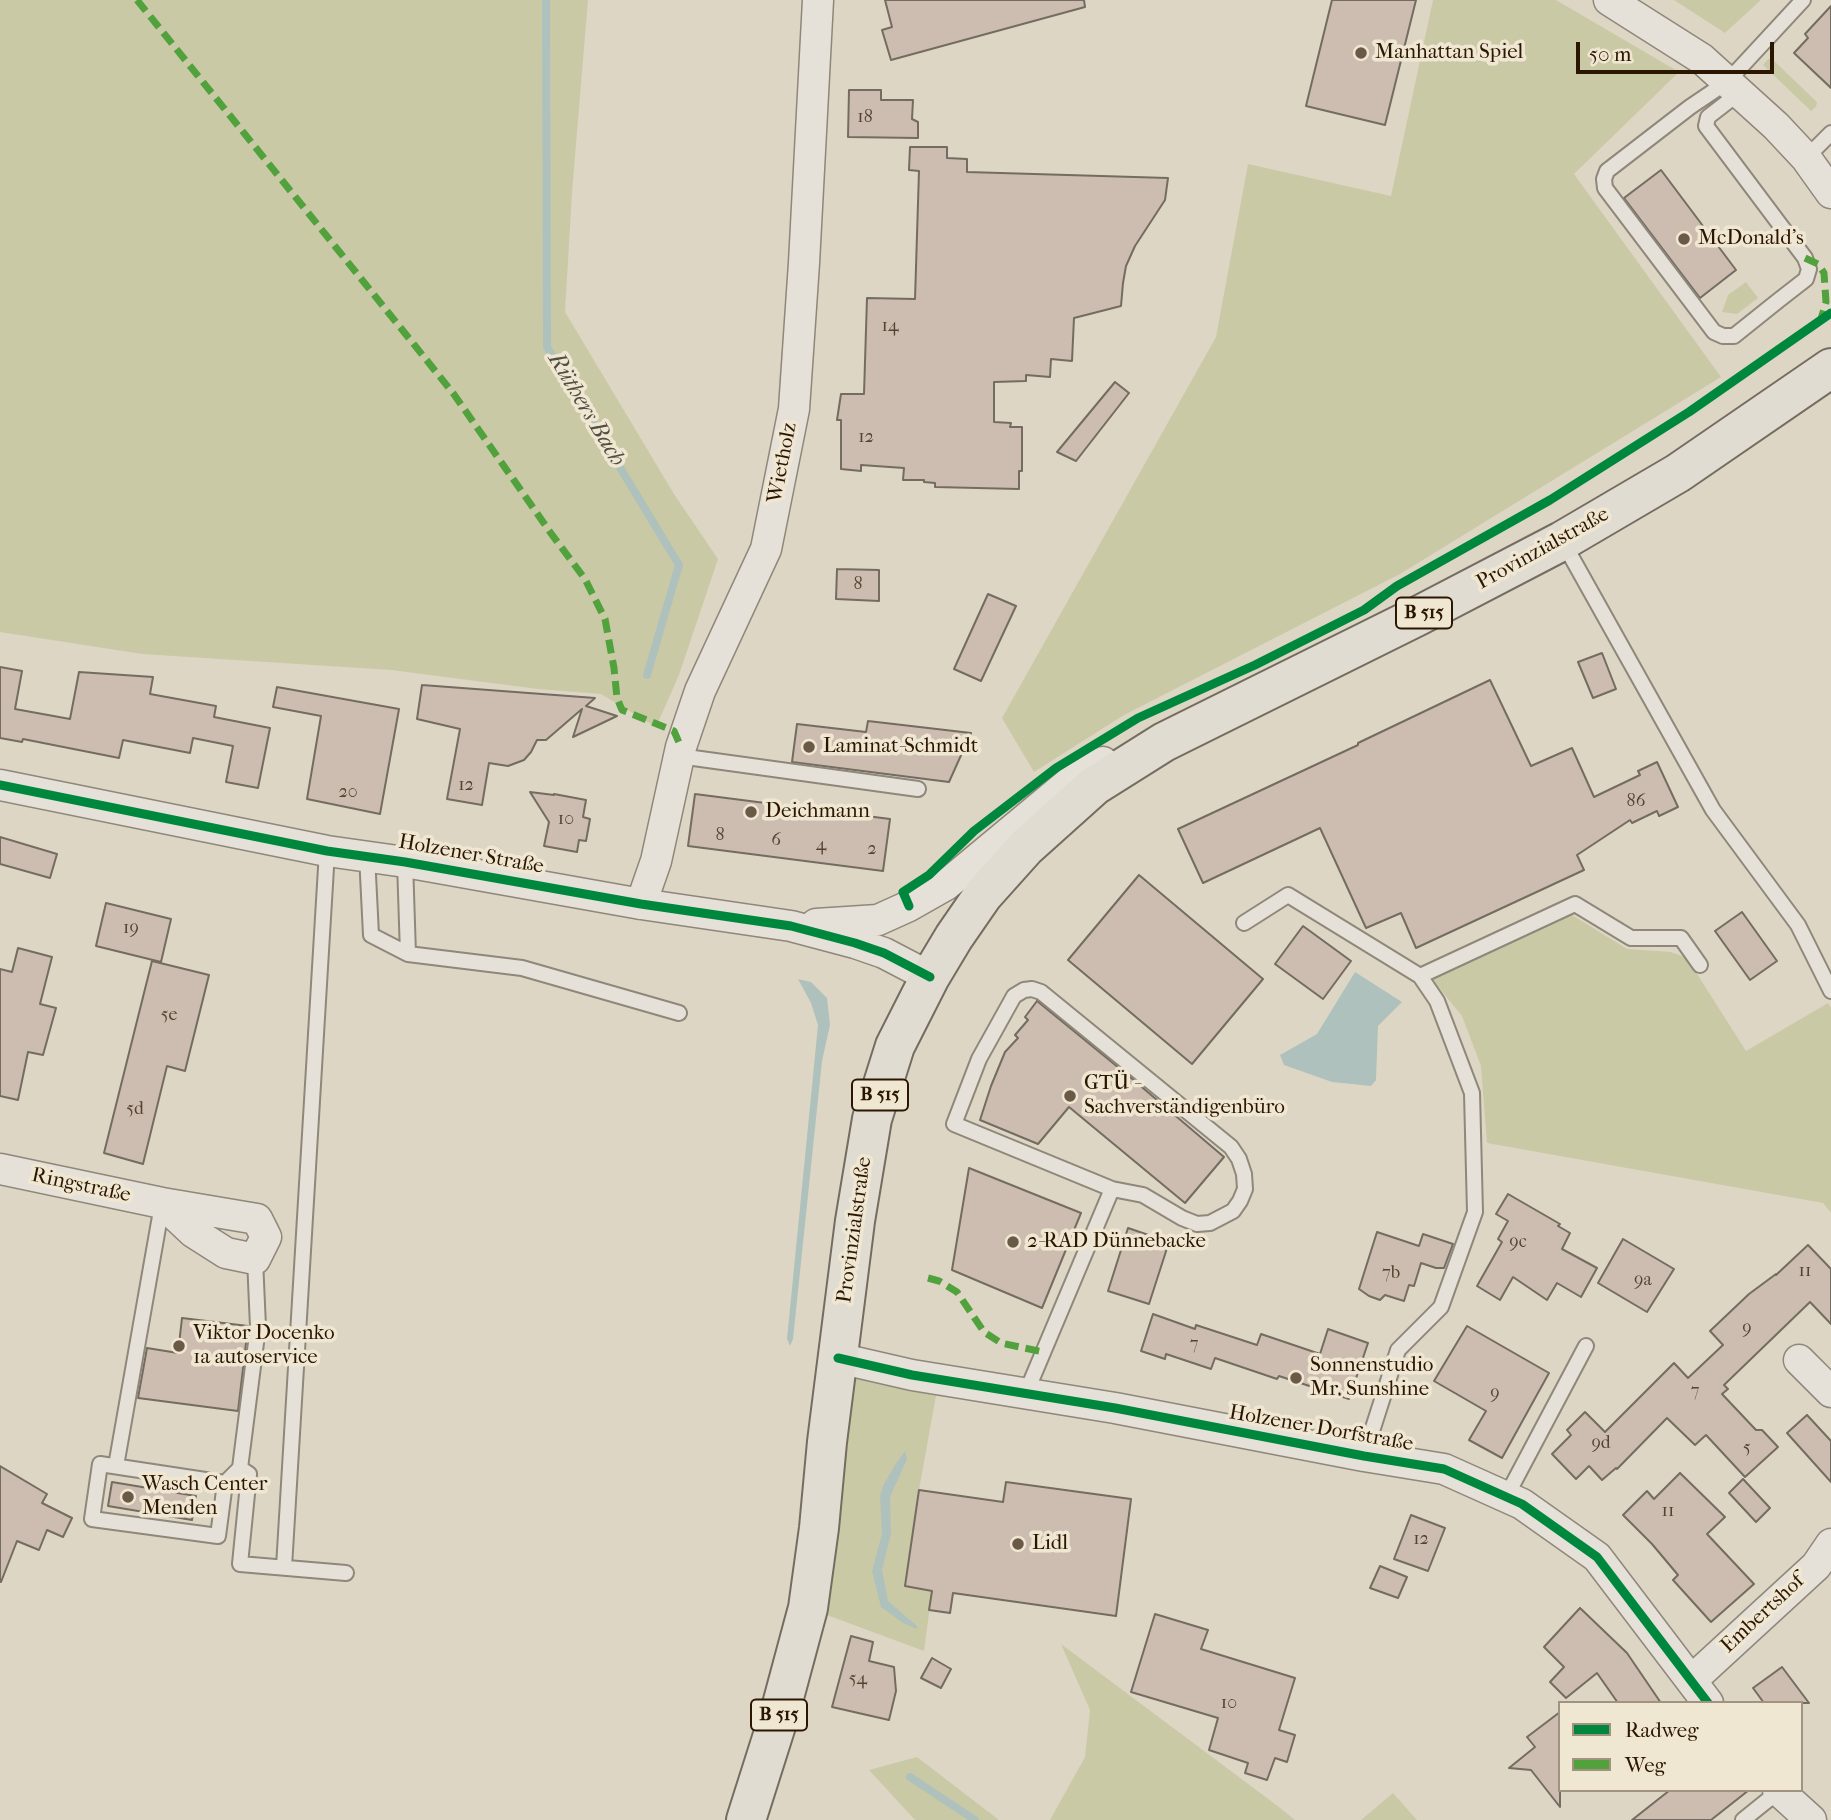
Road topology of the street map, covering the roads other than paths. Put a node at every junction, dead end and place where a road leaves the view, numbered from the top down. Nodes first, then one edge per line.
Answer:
1 (818, 0) edge
2 (1609, 0) edge
3 (1803, 0) edge
4 (1733, 88) junction
5 (1831, 132) edge
6 (1806, 158) junction
7 (1831, 193) edge
8 (1831, 368) edge
9 (1562, 541) junction
10 (1164, 742) junction
11 (679, 756) junction
12 (0, 785) edge
13 (918, 789) dead end
14 (327, 850) junction
15 (367, 856) junction
16 (405, 862) junction
17 (641, 904) junction
18 (1244, 923) dead end
19 (791, 926) junction
20 (408, 954) junction
21 (1700, 965) dead end
22 (930, 976) junction
23 (1420, 976) junction
24 (1831, 991) edge
25 (679, 1013) dead end
26 (0, 1169) edge
27 (1112, 1189) junction
28 (162, 1203) junction
29 (255, 1259) junction
30 (1586, 1346) dead end
31 (838, 1358) junction
32 (1799, 1360) dead end
33 (1831, 1392) edge
34 (1026, 1394) junction
35 (1364, 1456) junction
36 (116, 1466) junction
37 (240, 1468) junction
38 (225, 1483) junction
39 (1506, 1497) junction
40 (1831, 1544) edge
41 (284, 1567) junction
42 (346, 1573) dead end
43 (1700, 1691) edge
44 (1778, 1792) edge
45 (1780, 1792) edge
46 (746, 1820) edge
47 (1743, 1820) edge
48 (1811, 1820) edge

1 - 11 street, Wietholz
2 - 4 street
3 - 4 lane
4 - 4 lane
4 - 6 street
5 - 6 lane
6 - 7 street
8 - 9 main road, Provinzialstraße / B 515
9 - 10 main road, Provinzialstraße / B 515
9 - 24 lane
10 - 19 street, Provinzialstraße
10 - 22 main road, Provinzialstraße / B 515
11 - 13 lane
11 - 17 street, Wietholz
12 - 14 street, Holzener Straße
14 - 15 street, Holzener Straße
14 - 41 lane
15 - 16 street, Holzener Straße
15 - 20 lane
16 - 17 street, Holzener Straße
16 - 20 lane
17 - 19 street, Holzener Straße
18 - 23 lane
19 - 22 street, Holzener Straße
20 - 25 lane
21 - 23 lane
22 - 31 main road, Provinzialstraße / B 515
23 - 35 lane
26 - 28 street, Ringstraße
27 - 27 lane
27 - 34 lane
28 - 29 street
28 - 29 street, Ringstraße
28 - 36 lane
29 - 37 lane
30 - 39 lane
31 - 34 street, Holzener Dorfstraße
31 - 46 main road, Provinzialstraße / B 515
32 - 33 street
34 - 35 street, Holzener Dorfstraße
35 - 39 street, Holzener Dorfstraße
36 - 38 lane
36 - 38 lane
37 - 38 lane
37 - 41 lane
39 - 43 street, Holzener Dorfstraße
40 - 43 street, Embertshof
41 - 42 lane
44 - 47 lane
45 - 48 street

